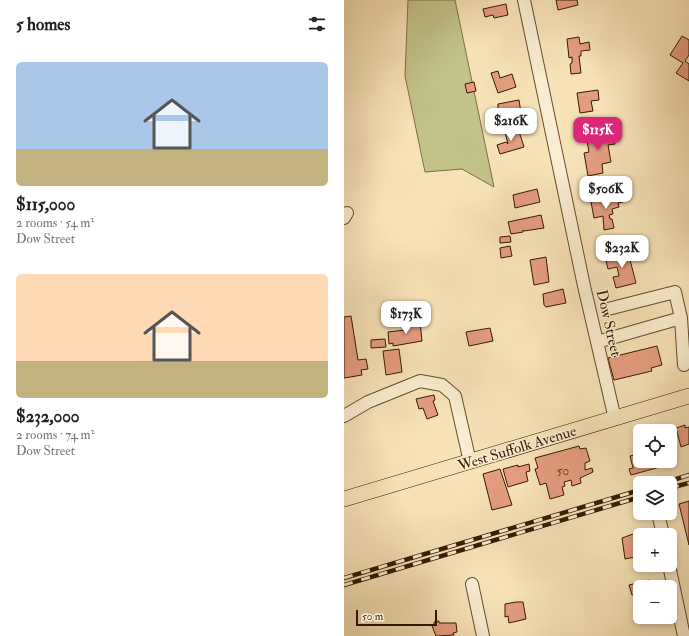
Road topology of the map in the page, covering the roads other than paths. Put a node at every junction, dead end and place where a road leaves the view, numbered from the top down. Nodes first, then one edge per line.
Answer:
1 (524, 0) edge
2 (608, 309) dead end
3 (681, 318) junction
4 (597, 342) junction
5 (684, 365) dead end
6 (689, 396) edge
7 (344, 416) edge
8 (615, 419) junction
9 (470, 462) junction
10 (344, 499) edge
11 (670, 572) edge
12 (472, 584) dead end
13 (484, 636) edge
14 (684, 636) edge

1 - 4 street, Dow Street
2 - 3 street
3 - 4 street
3 - 5 street
4 - 8 street, Dow Street
6 - 8 main road, West Suffolk Avenue
7 - 9 street
8 - 9 main road, West Suffolk Avenue
9 - 10 main road, West Suffolk Avenue
11 - 14 street
12 - 13 street

